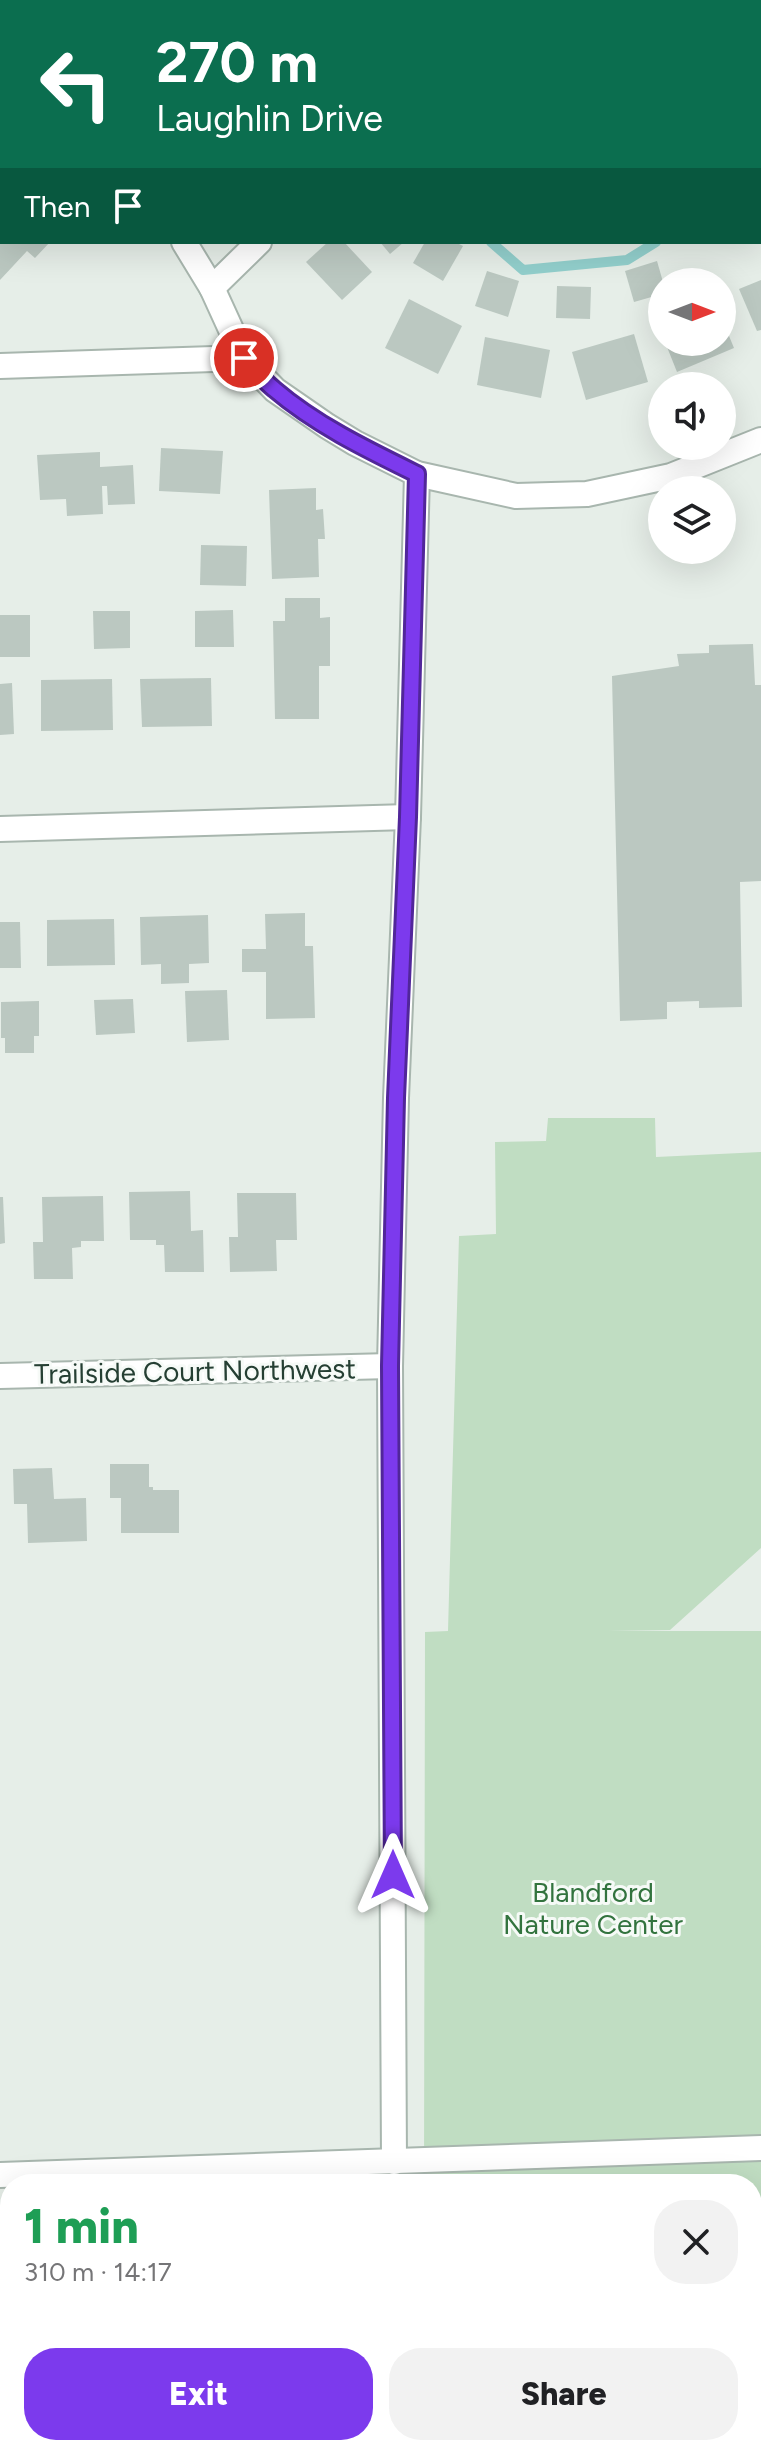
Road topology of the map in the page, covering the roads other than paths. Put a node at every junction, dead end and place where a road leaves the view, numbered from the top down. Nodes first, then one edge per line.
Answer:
1 (185, 244) edge
2 (257, 244) edge
3 (212, 288) junction
4 (244, 358) junction
5 (0, 366) edge
6 (761, 440) edge
7 (417, 474) junction
8 (408, 817) junction
9 (0, 829) edge
10 (390, 1366) junction
11 (0, 1376) edge
12 (761, 2148) edge
13 (394, 2162) junction
14 (30, 2174) edge

1 - 3 street
2 - 3 street
3 - 4 street
4 - 5 street
4 - 7 street
6 - 7 street
7 - 8 street
8 - 9 street
8 - 10 street
10 - 11 street, Trailside Court Northwest
10 - 13 street
12 - 13 street
13 - 14 street

